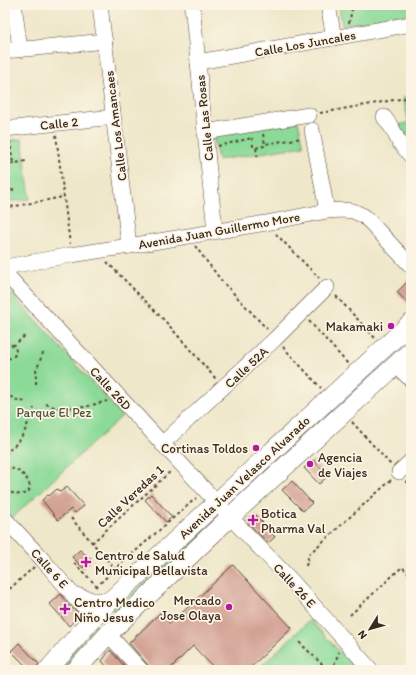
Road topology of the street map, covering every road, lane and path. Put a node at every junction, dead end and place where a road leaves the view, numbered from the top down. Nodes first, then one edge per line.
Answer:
1 (14, 5) edge
2 (100, 5) edge
3 (192, 5) edge
4 (328, 5) edge
5 (353, 5) edge
6 (402, 5) edge
7 (411, 11) edge
8 (411, 24) edge
9 (340, 37) junction
10 (105, 41) junction
11 (20, 50) junction
12 (5, 51) edge
13 (198, 62) junction
14 (411, 97) edge
15 (309, 115) joint
16 (113, 117) junction
17 (384, 117) dead end
18 (54, 123) junction
19 (7, 129) edge
20 (205, 132) junction
21 (312, 133) joint
22 (263, 134) dead end
23 (258, 135) dead end
24 (256, 148) junction
25 (206, 149) junction
26 (12, 155) junction
27 (5, 156) edge
28 (411, 156) edge
29 (258, 160) dead end
30 (26, 161) dead end
31 (13, 164) junction
32 (5, 165) edge
33 (5, 176) edge
34 (15, 190) dead end
35 (6, 191) edge
36 (64, 197) junction
37 (5, 208) edge
38 (327, 211) junction
39 (266, 223) junction
40 (214, 231) junction
41 (187, 236) junction
42 (129, 246) junction
43 (98, 251) junction
44 (71, 255) junction
45 (411, 266) edge
46 (5, 267) edge
47 (5, 273) edge
48 (327, 287) junction
49 (302, 312) junction
50 (411, 323) edge
51 (26, 335) dead end
52 (275, 339) junction
53 (5, 344) edge
54 (14, 346) junction
55 (384, 348) junction
56 (411, 351) edge
57 (43, 353) dead end
58 (5, 358) edge
59 (396, 365) junction
60 (356, 373) junction
61 (411, 380) edge
62 (36, 384) dead end
63 (224, 387) junction
64 (5, 394) edge
65 (120, 398) junction
66 (330, 398) junction
67 (26, 402) dead end
68 (46, 404) dead end
69 (34, 408) dead end
70 (343, 413) junction
71 (162, 444) junction
72 (5, 454) edge
73 (411, 461) edge
74 (179, 463) junction
75 (5, 468) edge
76 (399, 472) junction
77 (5, 481) edge
78 (411, 486) edge
79 (208, 499) junction
80 (230, 517) junction
81 (71, 518) dead end
82 (5, 519) edge
83 (92, 543) junction
84 (42, 559) junction
85 (74, 564) dead end
86 (306, 566) dead end
87 (116, 569) junction
88 (411, 572) edge
89 (97, 586) junction
90 (94, 590) dead end
91 (5, 593) edge
92 (76, 597) joint
93 (100, 611) junction
94 (350, 615) dead end
95 (111, 631) junction
96 (344, 639) junction
97 (299, 642) dead end
98 (367, 668) edge
99 (48, 670) edge
100 (76, 670) edge
101 (141, 670) edge
102 (328, 670) edge
103 (332, 670) edge

1 - 11 street
2 - 10 street, Calle Los Amancaes
3 - 13 street, Calle Las Rosas
4 - 9 street
5 - 9 path
6 - 7 path
8 - 9 street, Calle Los Juncales
9 - 13 street, Calle Los Juncales
10 - 11 street
10 - 16 street, Calle Los Amancaes
11 - 12 street
13 - 20 street, Calle Las Rosas
14 - 15 path
15 - 20 street
16 - 18 street, Calle 2
16 - 42 street, Calle Los Amancaes
17 - 28 street
18 - 19 street, Calle 2
18 - 36 path
19 - 26 path
20 - 25 street, Calle Las Rosas
21 - 24 path
21 - 38 street
22 - 23 path
24 - 25 path
24 - 29 path
25 - 40 street, Calle Las Rosas
26 - 27 path
26 - 31 path
30 - 31 path
31 - 32 path
33 - 35 path
34 - 35 path
36 - 37 path
36 - 44 path
38 - 39 street, Avenida Juan Guillermo More
38 - 45 street, Avenida Juan Guillermo More
39 - 40 street, Avenida Juan Guillermo More
39 - 48 path
40 - 41 street, Avenida Juan Guillermo More
41 - 42 street, Avenida Juan Guillermo More
41 - 52 path
42 - 43 street, Avenida Juan Guillermo More
43 - 44 street, Avenida Juan Guillermo More
43 - 63 path
44 - 46 street, Avenida Juan Guillermo More
47 - 65 street, Calle 26D
48 - 49 street, Calle 52A
48 - 55 path
49 - 52 street, Calle 52A
49 - 60 path
50 - 55 main road, Avenida Juan Velasco Alvarado
51 - 54 path
52 - 63 street, Calle 52A
52 - 66 path
53 - 54 path
54 - 58 path
55 - 60 main road, Avenida Juan Velasco Alvarado
56 - 59 main road, Avenida Juan Velasco Alvarado
57 - 62 path
59 - 61 street
59 - 70 main road, Avenida Juan Velasco Alvarado
60 - 66 main road, Avenida Juan Velasco Alvarado
63 - 71 street, Calle 52A
64 - 67 path
65 - 68 path
65 - 71 street, Calle 26D
66 - 79 main road, Avenida Juan Velasco Alvarado
69 - 72 path
70 - 76 path
70 - 80 main road, Avenida Juan Velasco Alvarado
71 - 74 street, Calle 26D
73 - 76 street
74 - 79 street, Calle 26D
74 - 83 path, Calle Veredas 1
75 - 77 path
76 - 78 path
76 - 86 path
79 - 80 street, Calle 26 E
79 - 87 path
79 - 93 main road, Avenida Juan Velasco Alvarado
80 - 95 main road, Avenida Juan Velasco Alvarado
80 - 96 street, Calle 26 E
81 - 83 path
82 - 84 street, Calle 6 E
83 - 87 path
84 - 91 path
84 - 92 street, Calle 6 E
85 - 89 path
87 - 89 path
88 - 94 path
89 - 90 path
92 - 93 main road
93 - 95 main road
93 - 99 main road, Avenida Juan Velasco Alvarado
95 - 100 main road, Avenida Juan Velasco Alvarado
95 - 101 street
96 - 98 street, Calle 26 E
96 - 103 path
97 - 102 path

